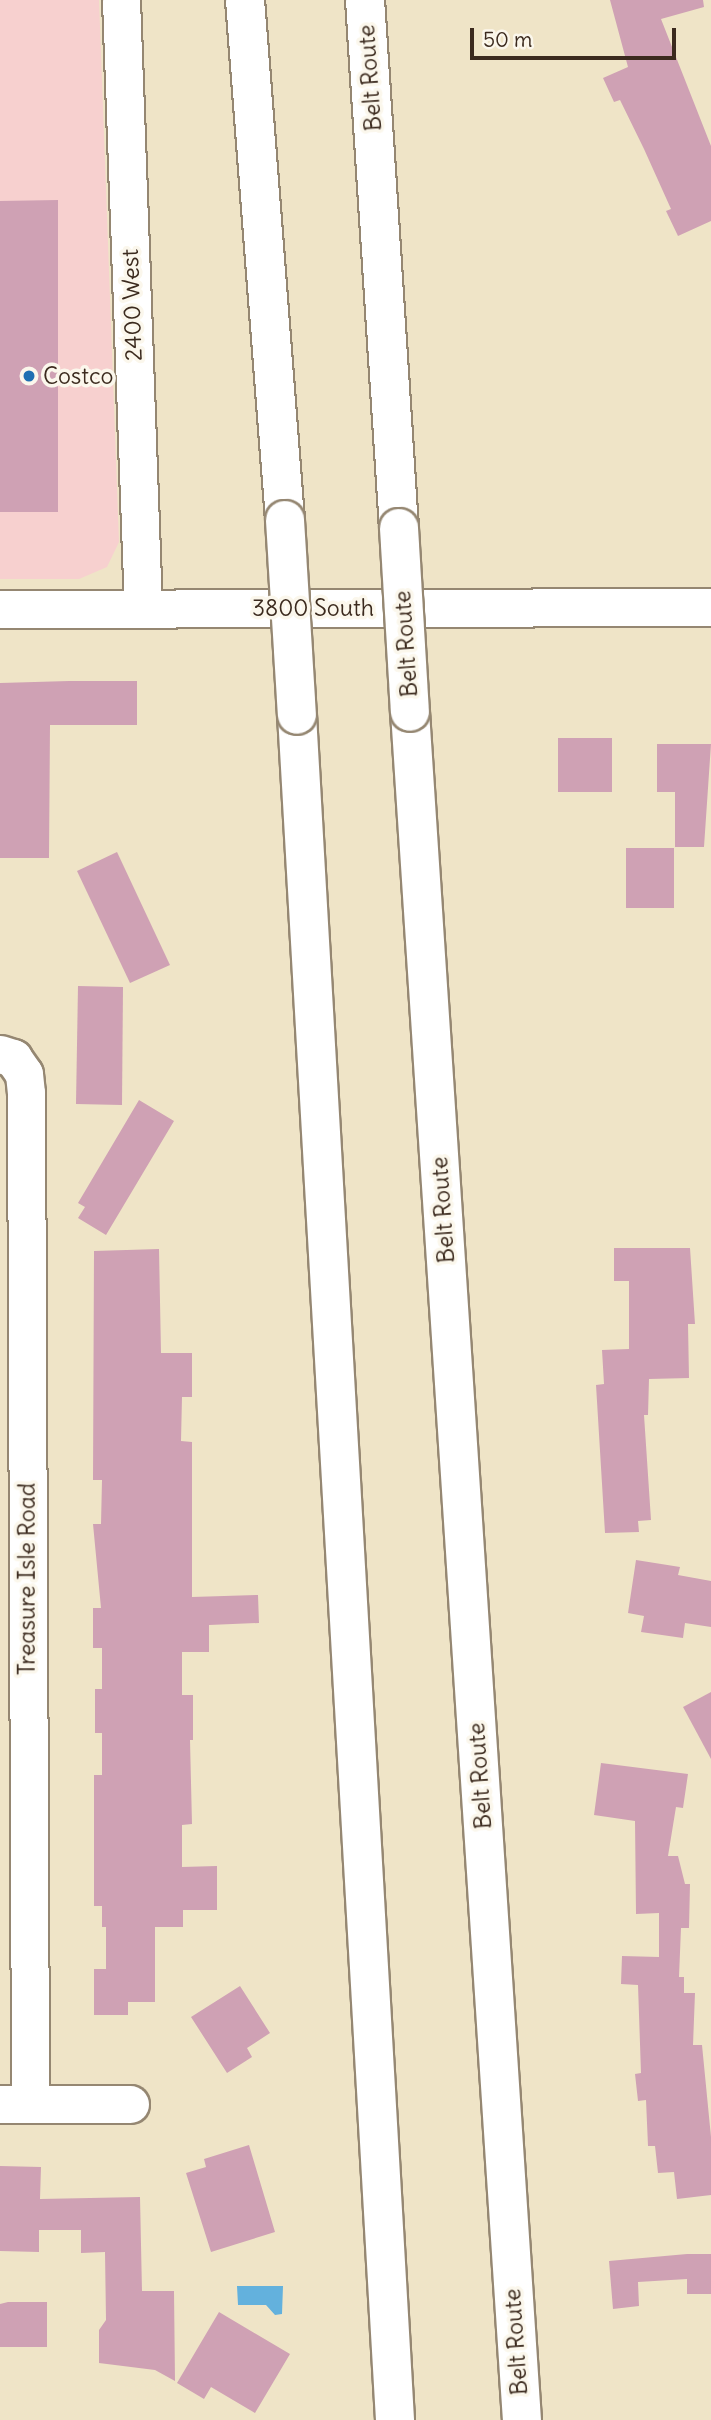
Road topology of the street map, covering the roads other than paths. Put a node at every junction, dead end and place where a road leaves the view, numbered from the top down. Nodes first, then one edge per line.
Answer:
1 (121, 0) edge
2 (245, 0) edge
3 (365, 0) edge
4 (711, 607) edge
5 (0, 609) edge
6 (143, 609) junction
7 (6, 1056) edge
8 (15, 2103) edge
9 (130, 2104) dead end
10 (395, 2420) edge
11 (522, 2420) edge

1 - 6 street, 2400 West
2 - 10 highway, bridge
3 - 11 highway, Belt Route, bridge
4 - 6 street, 3800 South
5 - 6 street, 3800 South
7 - 8 street, Treasure Isle Road
8 - 9 street

